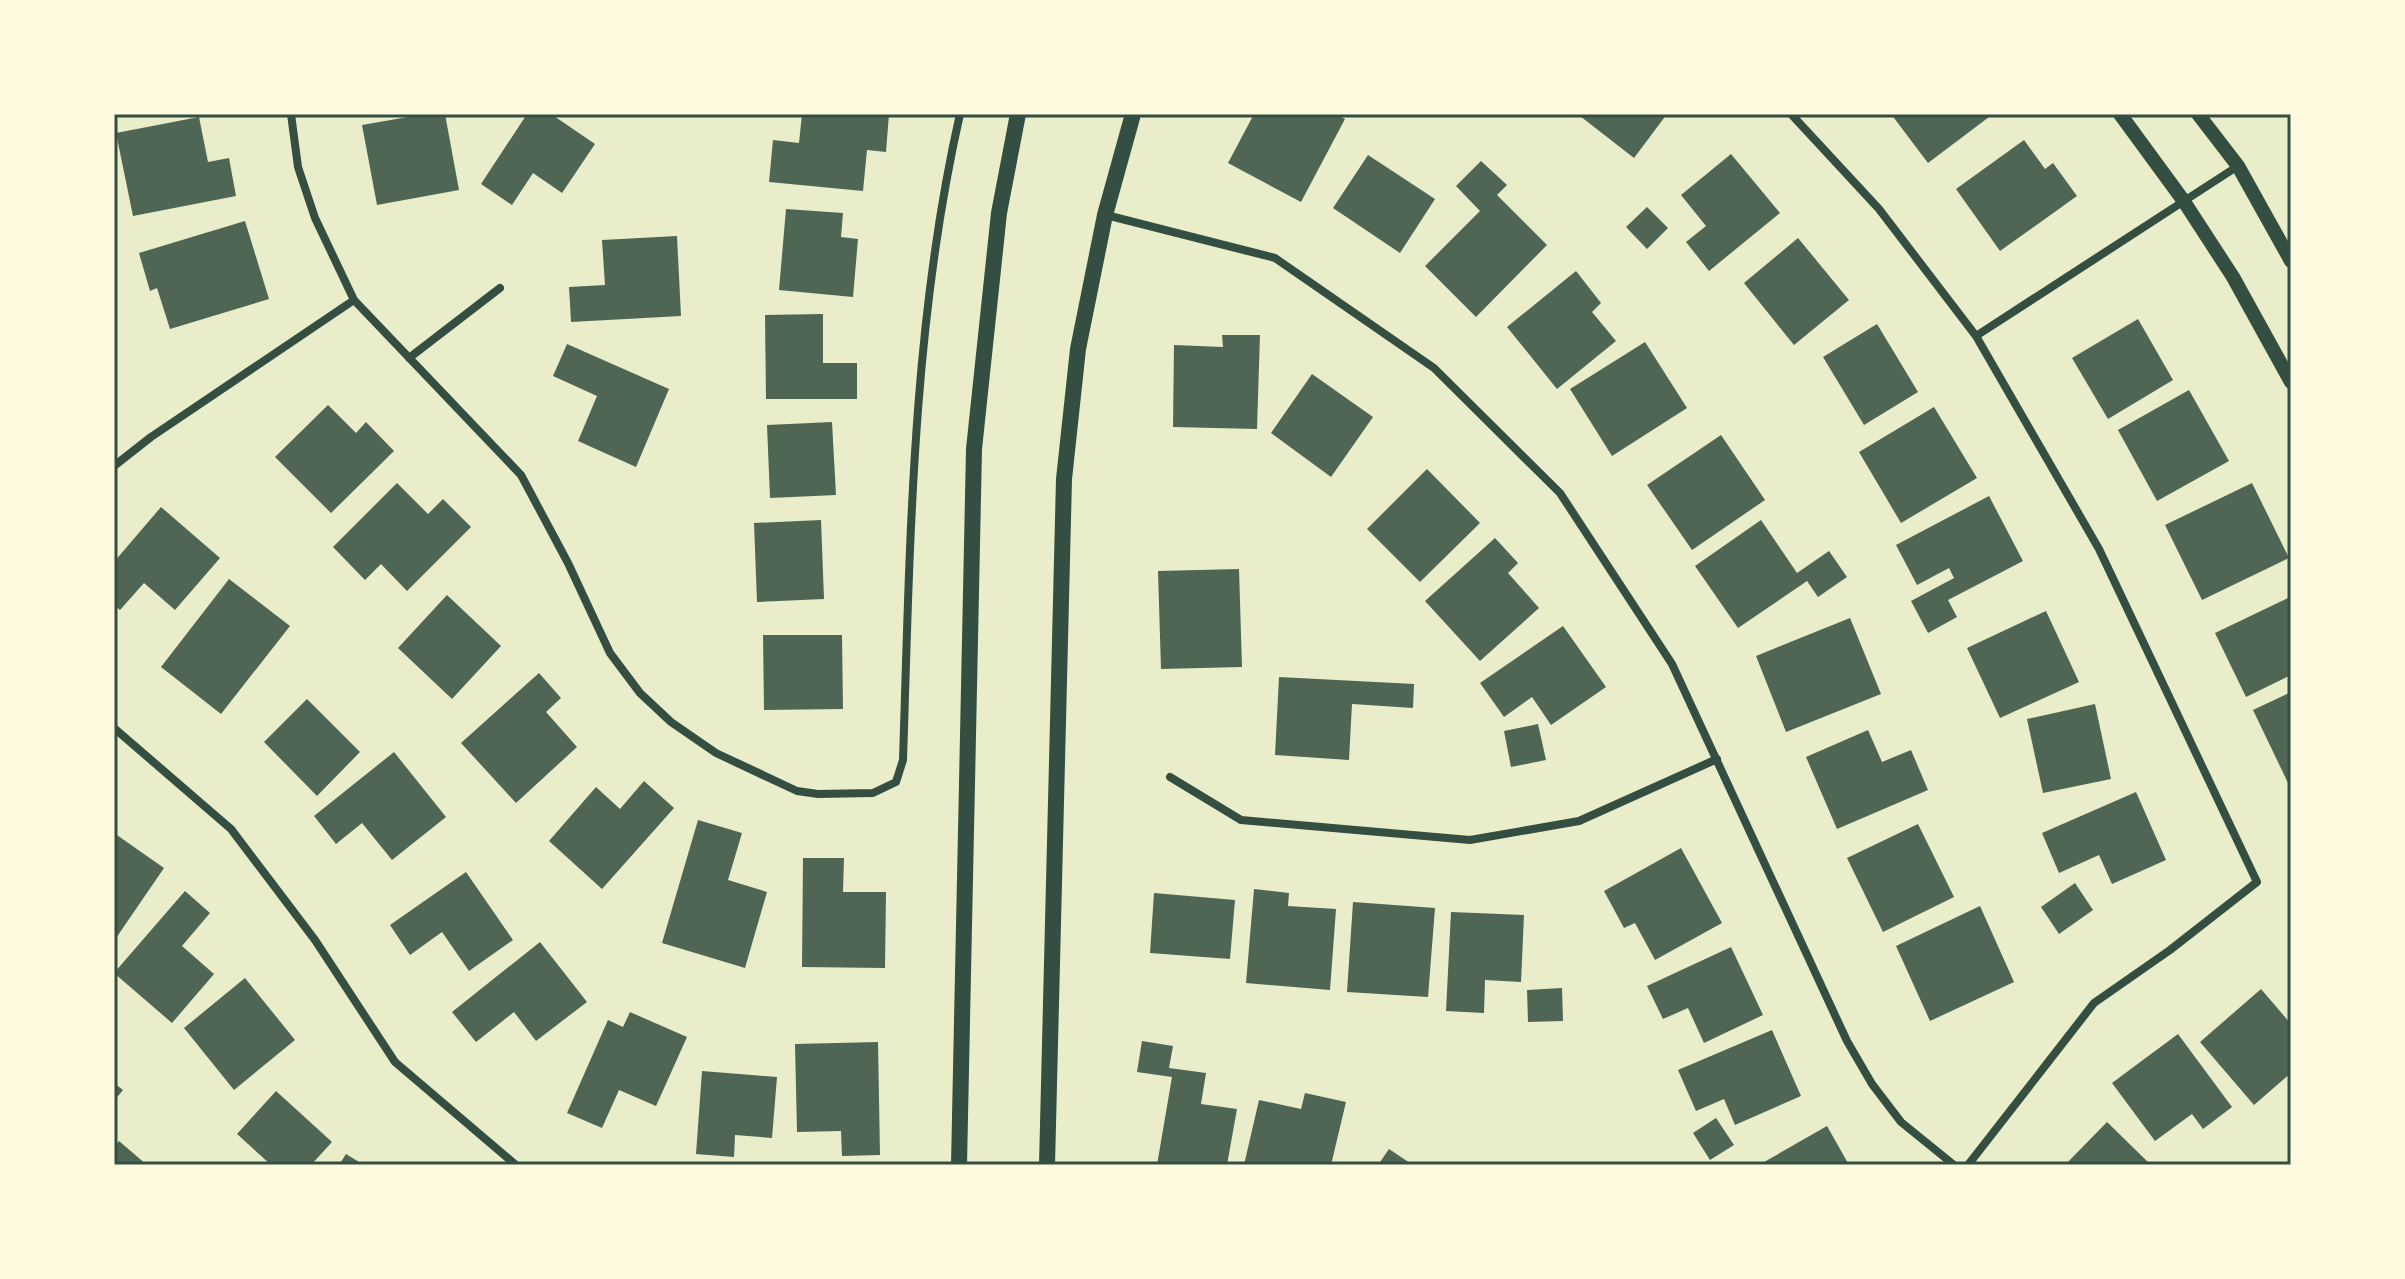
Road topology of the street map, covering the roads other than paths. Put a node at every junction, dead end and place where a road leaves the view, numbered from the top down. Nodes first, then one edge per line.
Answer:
1 (291, 114) edge
2 (960, 114) edge
3 (1018, 114) edge
4 (1133, 114) edge
5 (1791, 114) edge
6 (2120, 114) edge
7 (2198, 114) edge
8 (2238, 166) junction
9 (2183, 200) junction
10 (1105, 215) junction
11 (2291, 261) edge
12 (500, 288) dead end
13 (354, 300) junction
14 (1976, 336) junction
15 (409, 358) junction
16 (2291, 382) edge
17 (114, 466) edge
18 (114, 728) edge
19 (1717, 759) junction
20 (1170, 777) dead end
21 (516, 1165) edge
22 (959, 1165) edge
23 (1047, 1165) edge
24 (1954, 1165) edge
25 (1968, 1165) edge

1 - 13 street
2 - 15 street
3 - 22 main road
4 - 10 main road
5 - 14 street
6 - 9 street
7 - 8 street
8 - 9 street
8 - 11 street
9 - 14 street
9 - 16 street
10 - 19 street
10 - 23 main road
12 - 15 street
13 - 15 street
13 - 17 street
14 - 25 street
18 - 21 street
19 - 20 street
19 - 24 street

